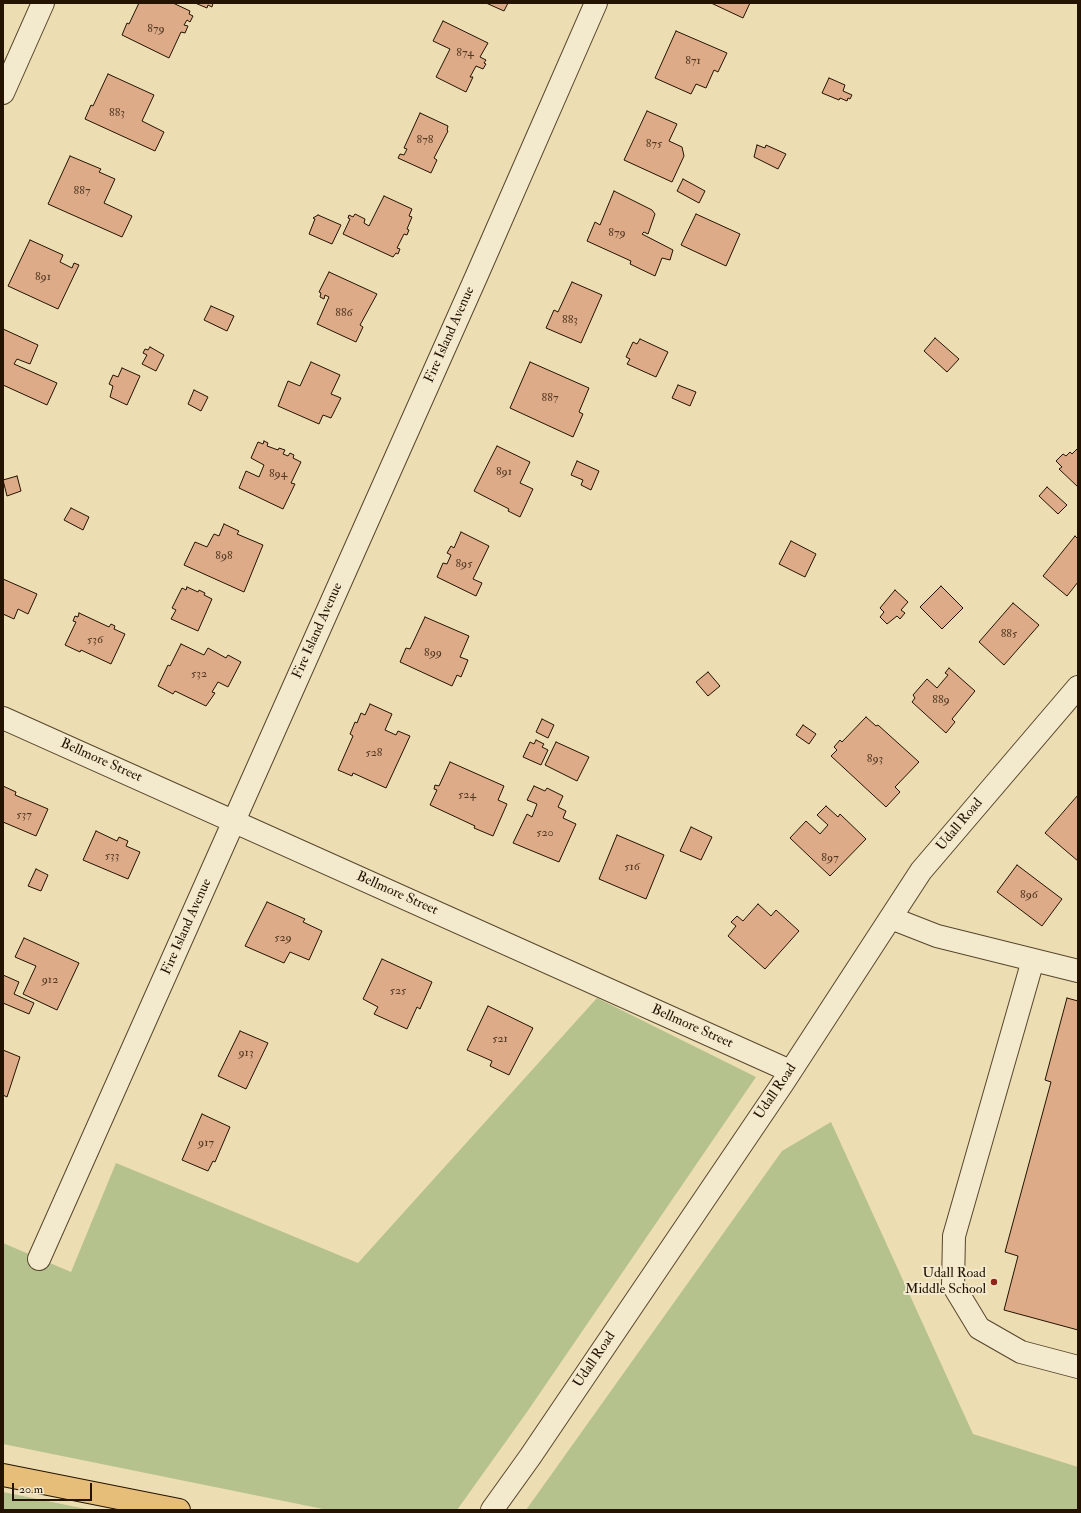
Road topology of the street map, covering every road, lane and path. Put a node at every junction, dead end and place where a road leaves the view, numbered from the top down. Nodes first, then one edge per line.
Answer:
1 (43, 3) edge
2 (596, 3) edge
3 (3, 94) edge
4 (1078, 687) edge
5 (3, 718) edge
6 (234, 820) junction
7 (891, 918) junction
8 (1032, 960) junction
9 (1078, 971) edge
10 (790, 1072) junction
11 (39, 1259) dead end
12 (1078, 1367) edge
13 (3, 1475) edge
14 (178, 1510) edge
15 (492, 1510) edge

1 - 3 street
2 - 6 street, Fire Island Avenue
4 - 7 street, Udall Road
5 - 6 street, Bellmore Street
6 - 10 street, Bellmore Street
6 - 11 street, Fire Island Avenue
7 - 8 street
7 - 10 street, Udall Road
8 - 9 street
8 - 12 street
10 - 15 street, Udall Road
13 - 14 highway

